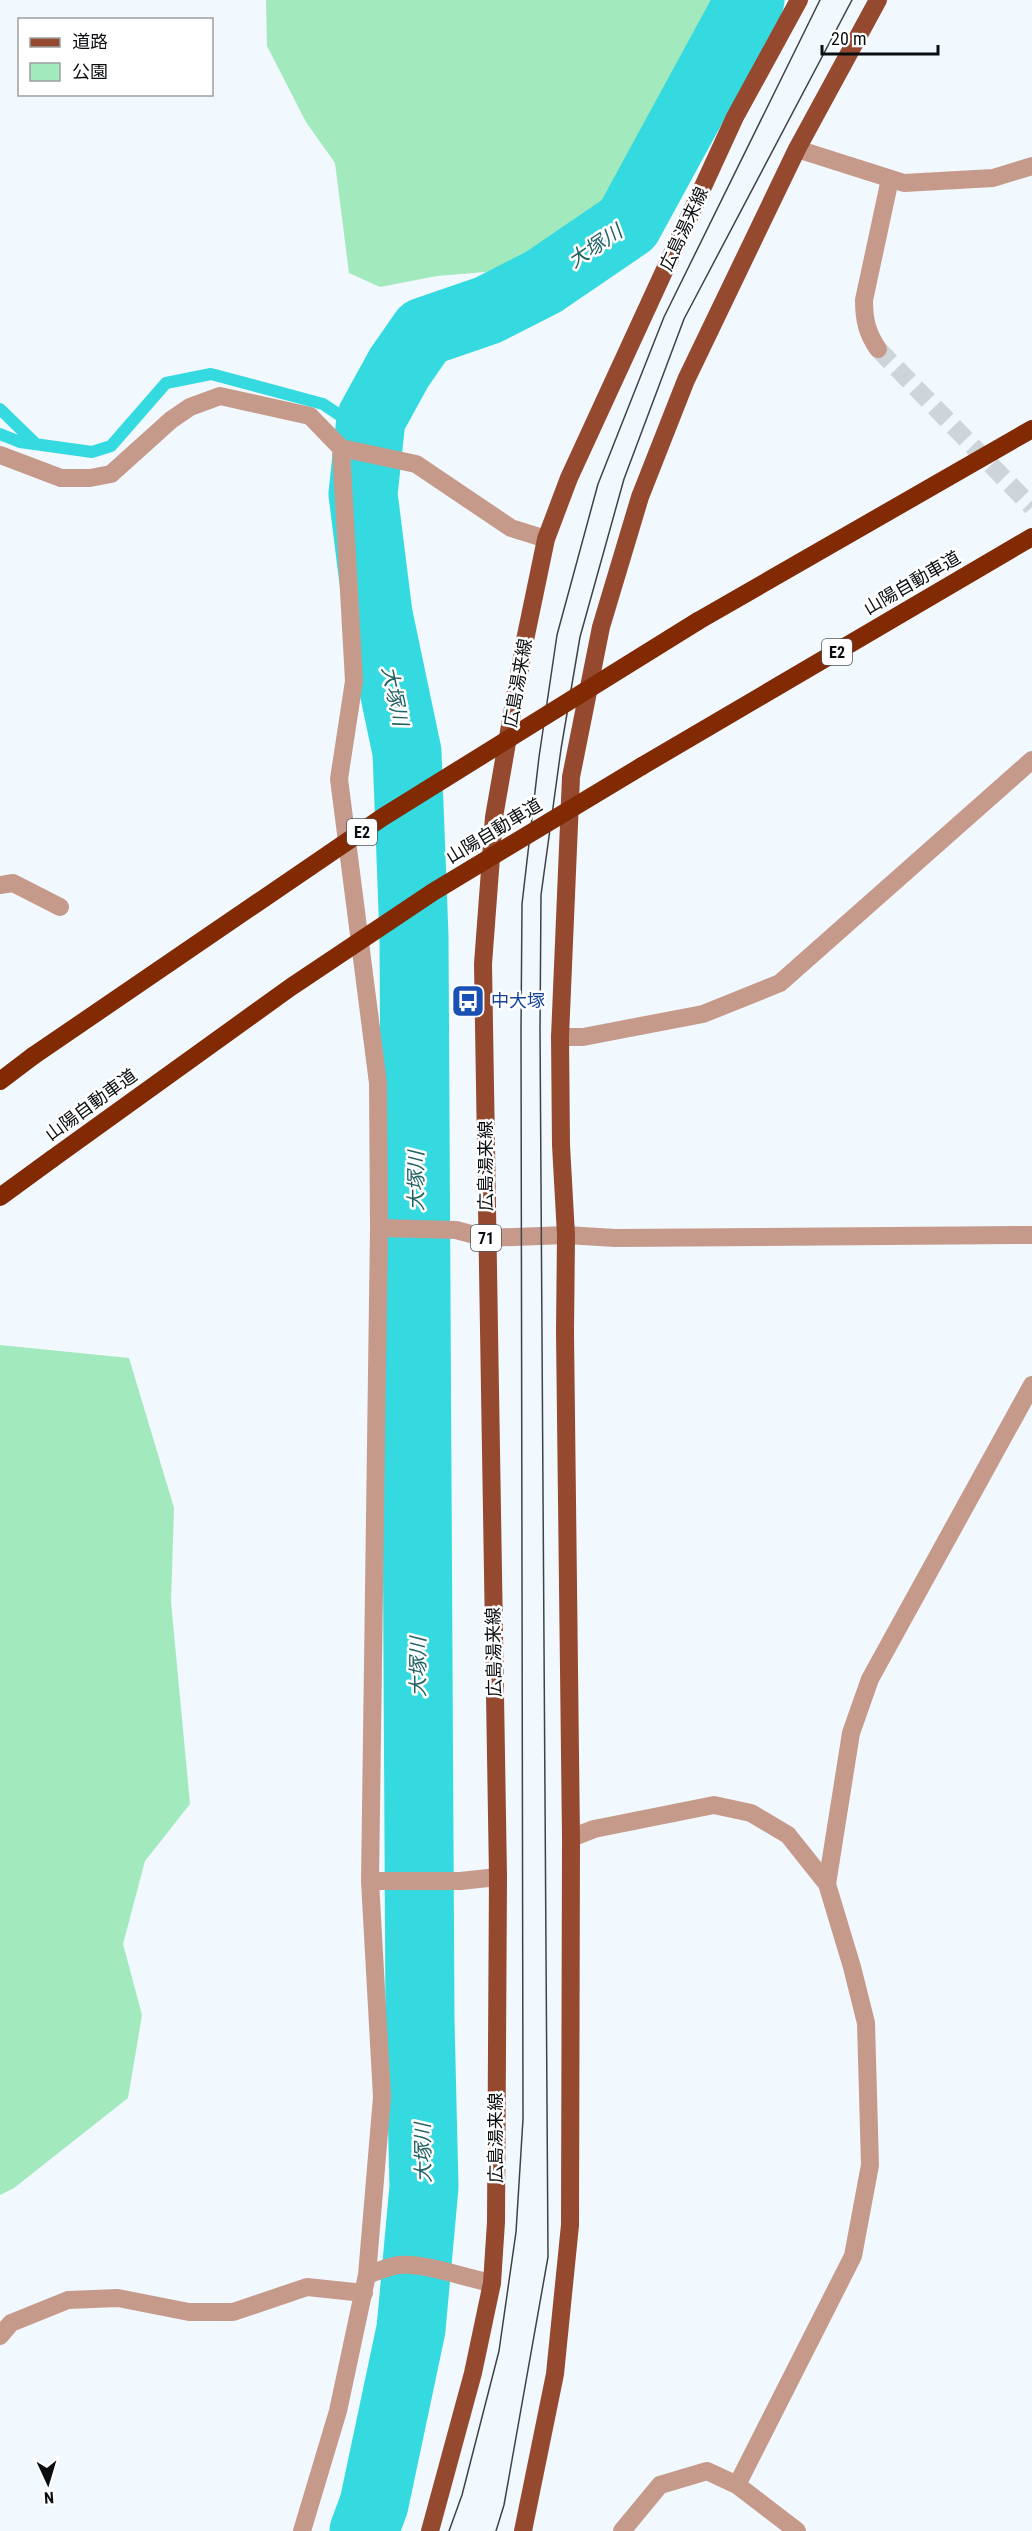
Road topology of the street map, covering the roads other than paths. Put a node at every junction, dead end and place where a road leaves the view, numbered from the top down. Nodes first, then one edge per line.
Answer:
1 (799, 0) edge
2 (878, 0) edge
3 (796, 149) junction
4 (1032, 166) edge
5 (890, 179) junction
6 (878, 349) tunnel mouth
7 (1032, 429) edge
8 (343, 449) junction
9 (0, 455) edge
10 (1032, 537) edge
11 (546, 539) junction
12 (1032, 760) edge
13 (0, 885) edge
14 (60, 907) dead end
15 (560, 1037) junction
16 (0, 1080) edge
17 (0, 1197) edge
18 (379, 1228) junction
19 (566, 1235) junction
20 (1032, 1235) edge
21 (486, 1238) junction
22 (1032, 1385) edge
23 (571, 1838) junction
24 (498, 1877) junction
25 (370, 1881) junction
26 (827, 1884) junction
27 (367, 2275) junction
28 (492, 2283) junction
29 (364, 2293) junction
30 (0, 2336) edge
31 (737, 2485) junction
32 (302, 2531) edge
33 (430, 2531) edge
34 (523, 2531) edge
35 (622, 2531) edge
36 (797, 2531) edge

1 - 11 main road, 広島湯来線 / 71
2 - 3 main road
3 - 5 street
3 - 15 main road
4 - 5 street
5 - 6 street
7 - 16 highway, E2, bridge
8 - 9 street
8 - 11 street
8 - 18 street
10 - 17 highway, 山陽自動車道 / E2, bridge
11 - 21 main road, 広島湯来線 / 71
12 - 15 street
13 - 14 street
15 - 19 main road
18 - 21 street
18 - 25 street
19 - 20 street
19 - 21 street
19 - 23 main road
21 - 24 main road, 広島湯来線 / 71
22 - 26 street
23 - 26 street
23 - 34 main road
24 - 25 street
24 - 28 main road, 広島湯来線 / 71
25 - 27 street
26 - 31 street
27 - 28 street
27 - 29 street
28 - 33 main road, 広島湯来線 / 71
29 - 30 street
29 - 32 street
31 - 35 street
31 - 36 street

